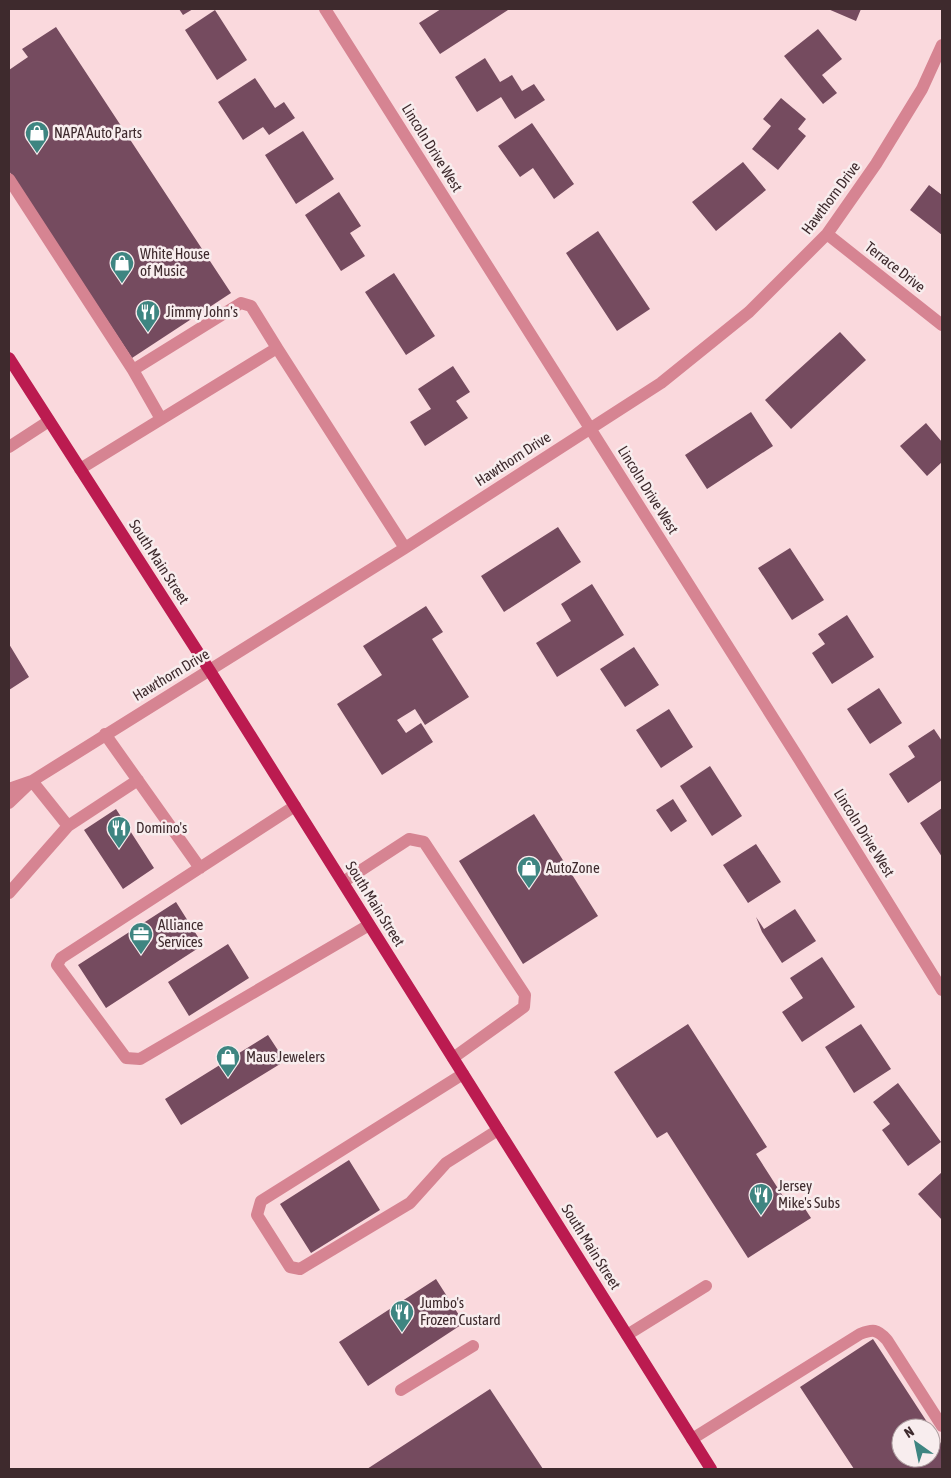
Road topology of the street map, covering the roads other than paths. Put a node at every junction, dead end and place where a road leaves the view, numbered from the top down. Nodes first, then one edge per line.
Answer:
1 (326, 9) edge
2 (942, 45) edge
3 (9, 179) edge
4 (827, 234) junction
5 (942, 324) edge
6 (277, 348) junction
7 (9, 358) edge
8 (133, 370) junction
9 (161, 419) junction
10 (49, 421) junction
11 (590, 428) junction
12 (9, 447) edge
13 (80, 469) junction
14 (405, 548) junction
15 (210, 671) junction
16 (105, 734) junction
17 (138, 780) junction
18 (32, 781) junction
19 (9, 788) edge
20 (9, 804) edge
21 (295, 806) junction
22 (68, 826) junction
23 (200, 868) junction
24 (343, 882) junction
25 (9, 893) edge
26 (369, 925) junction
27 (942, 990) edge
28 (453, 1058) junction
29 (463, 1074) junction
30 (498, 1130) junction
31 (706, 1286) dead end
32 (627, 1335) junction
33 (473, 1346) dead end
34 (401, 1390) dead end
35 (942, 1426) edge
36 (692, 1439) junction
37 (711, 1469) edge

1 - 11 street, Lincoln Drive West
2 - 4 street, Hawthorn Drive
3 - 8 street
4 - 5 street, Terrace Drive
4 - 11 street, Hawthorn Drive
6 - 8 street
6 - 9 street
6 - 14 street
7 - 10 main road, South Main Street
8 - 9 street
9 - 13 street
10 - 12 street
10 - 13 main road, South Main Street
11 - 14 street, Hawthorn Drive
11 - 27 street, Lincoln Drive West
13 - 15 main road, South Main Street
14 - 15 street, Hawthorn Drive
15 - 16 street, Hawthorn Drive
15 - 21 main road, South Main Street
16 - 17 street
16 - 18 street, Hawthorn Drive
17 - 22 street
17 - 23 street
18 - 19 street
18 - 20 street, Hawthorn Drive
18 - 22 street
21 - 23 street
21 - 24 main road, South Main Street
22 - 25 street
23 - 26 street
24 - 26 main road, South Main Street
24 - 28 street
26 - 28 main road, South Main Street
28 - 29 main road, South Main Street
29 - 30 main road, South Main Street
29 - 30 street
30 - 32 main road, South Main Street
31 - 32 street
32 - 36 main road, South Main Street
33 - 34 street
35 - 36 street
36 - 37 main road, South Main Street

